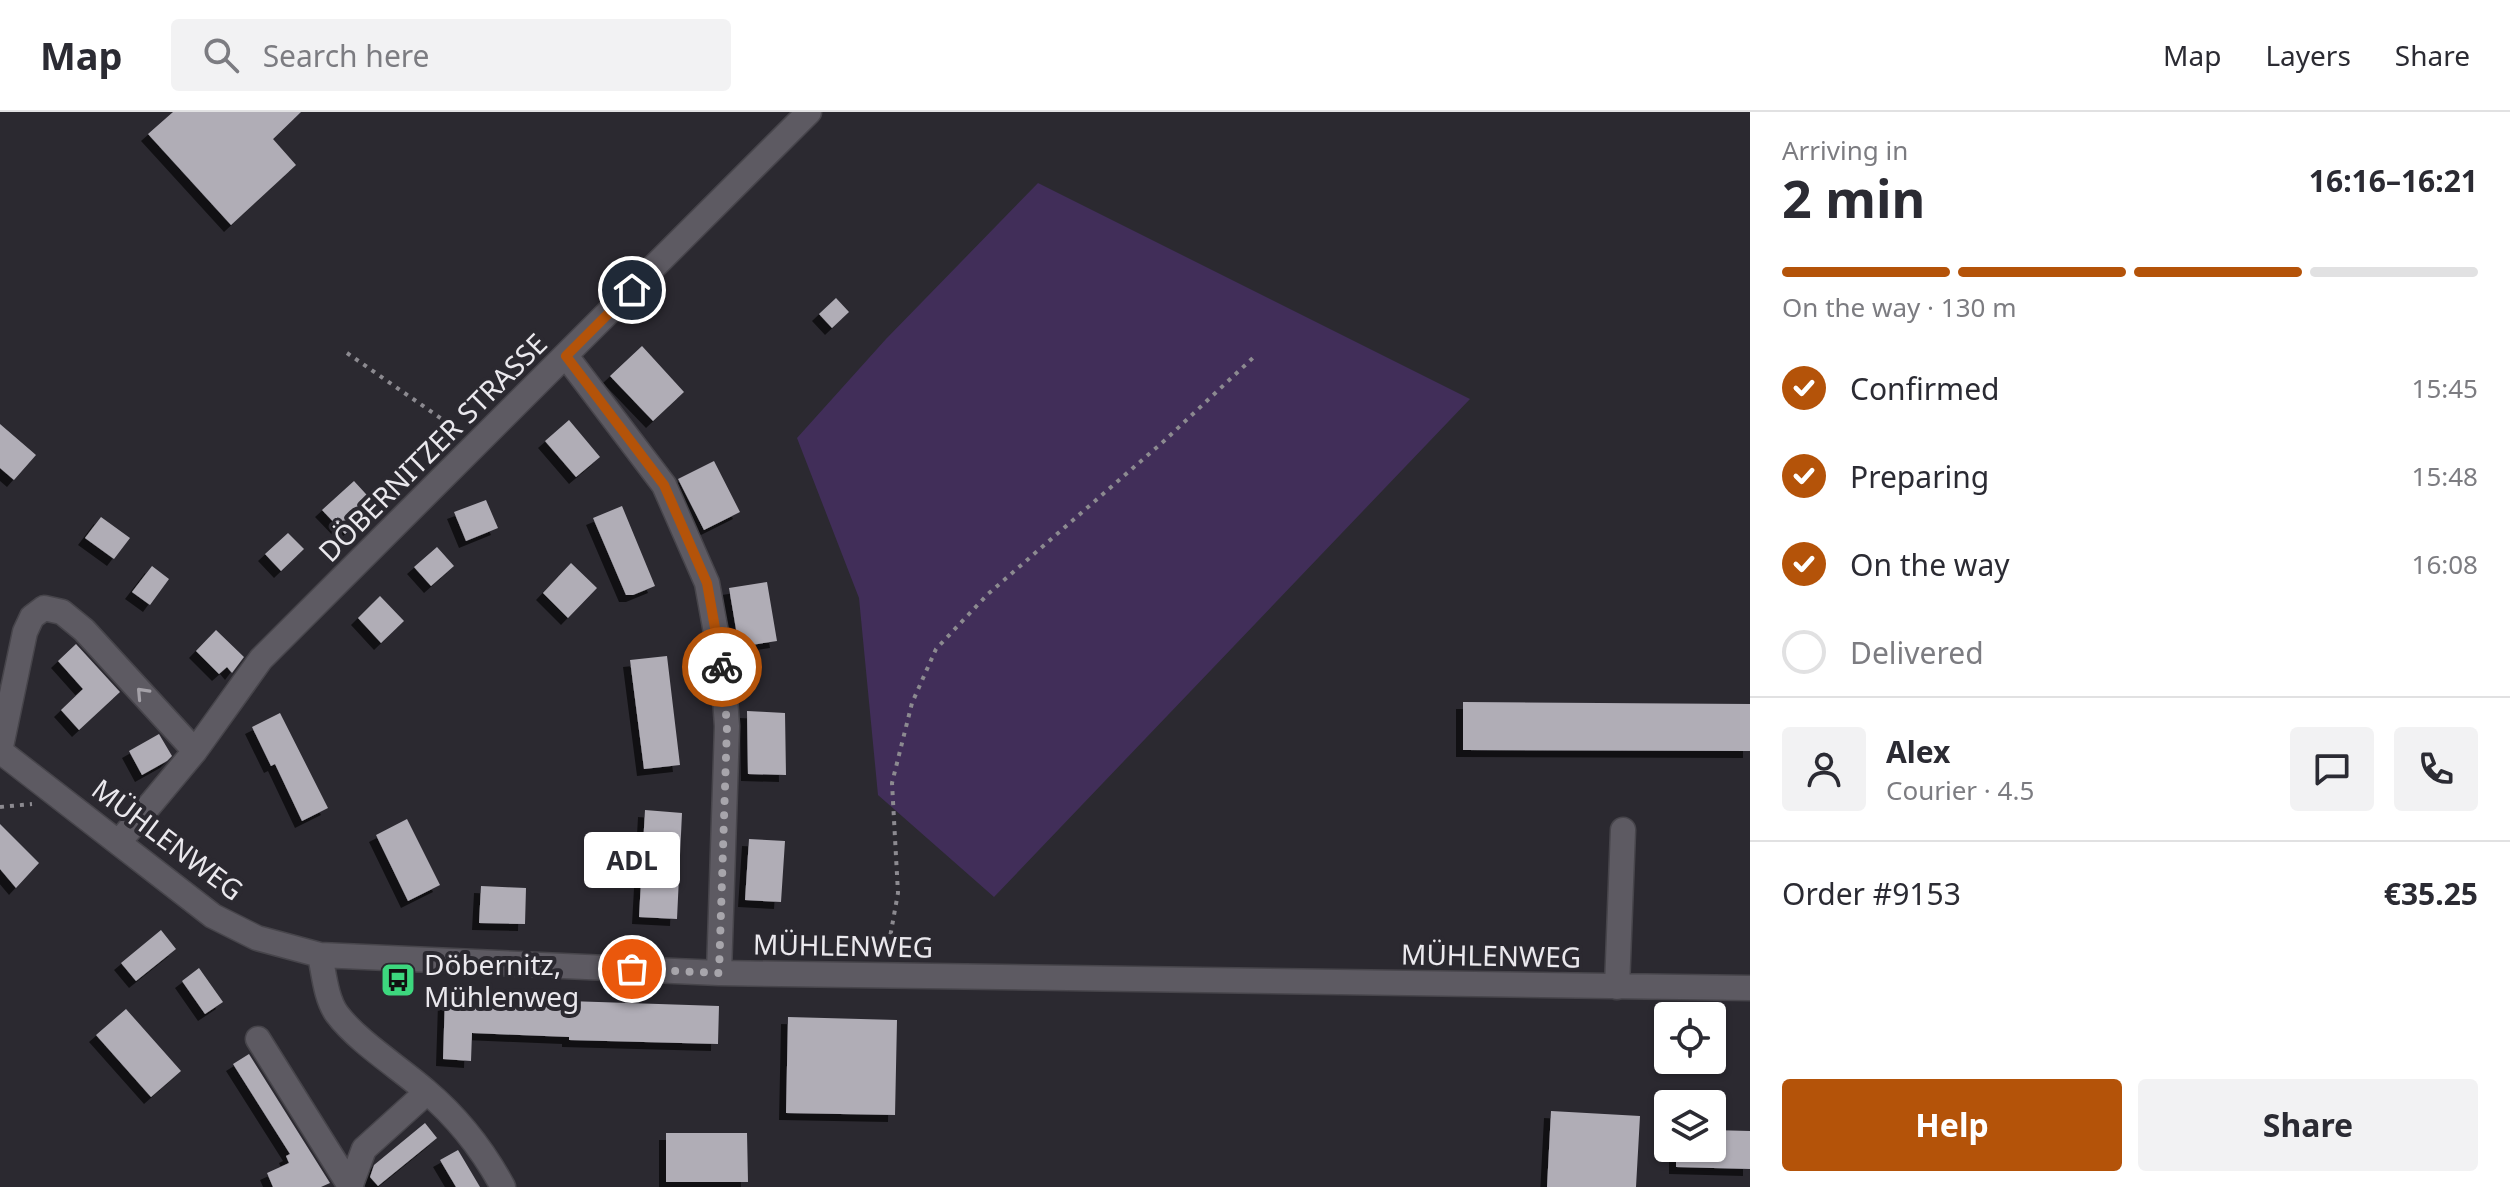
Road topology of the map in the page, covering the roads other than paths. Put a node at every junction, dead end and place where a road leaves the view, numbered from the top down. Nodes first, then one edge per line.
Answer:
1 (809, 112) edge
2 (566, 356) junction
3 (0, 751) edge
4 (195, 751) junction
5 (1623, 830) dead end
6 (119, 842) junction
7 (320, 955) junction
8 (719, 973) junction
9 (1617, 987) junction
10 (1750, 988) edge
11 (258, 1039) dead end
12 (427, 1092) junction
13 (350, 1186) edge
14 (503, 1187) edge

1 - 2 street, DÖBERNITZER STRASSE
2 - 4 street, DÖBERNITZER STRASSE
2 - 8 street
4 -> 3 street
3 - 6 street, MÜHLENWEG
4 - 6 street, DÖBERNITZER STRASSE
5 - 9 street
6 - 7 street, MÜHLENWEG
7 - 8 street, MÜHLENWEG
7 - 12 street
8 - 9 street, MÜHLENWEG
9 - 10 street, MÜHLENWEG
11 - 13 street
12 - 13 street
12 - 14 street

